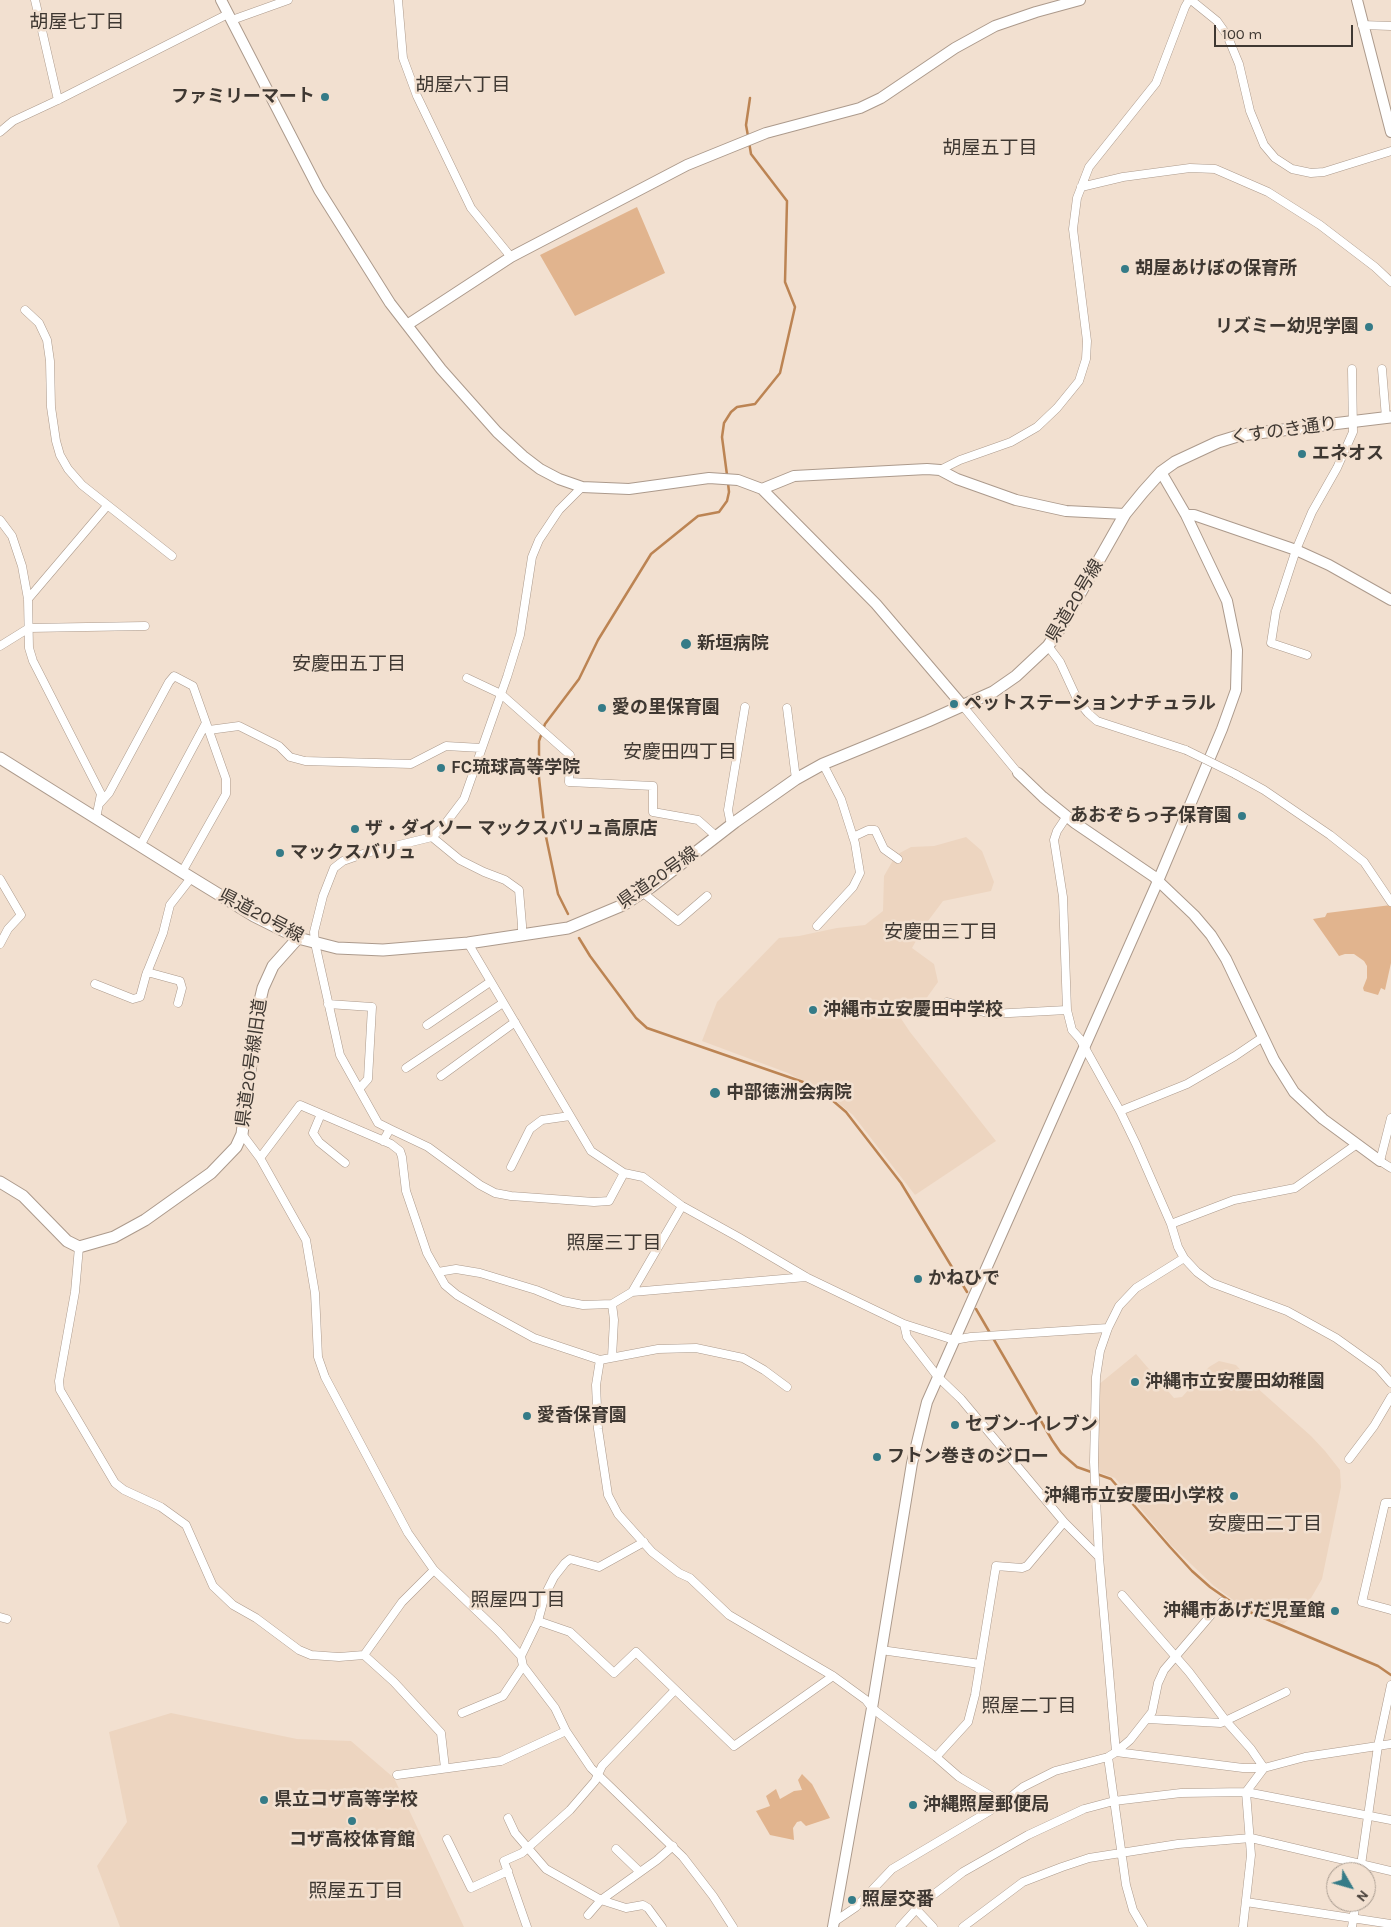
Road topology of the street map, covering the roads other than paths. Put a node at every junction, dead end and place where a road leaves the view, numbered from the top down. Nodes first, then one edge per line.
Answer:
1 (35, 0) edge
2 (221, 0) edge
3 (288, 0) edge
4 (398, 0) edge
5 (1080, 0) edge
6 (1190, 0) edge
7 (1357, 0) edge
8 (230, 17) junction
9 (1362, 25) junction
10 (1391, 26) edge
11 (58, 100) junction
12 (0, 132) edge
13 (1391, 132) edge
14 (1391, 151) edge
15 (1081, 188) junction
16 (511, 257) junction
17 (1391, 282) edge
18 (26, 310) dead end
19 (407, 325) junction
20 (1382, 368) dead end
21 (1352, 369) dead end
22 (1389, 418) edge
23 (1354, 421) junction
24 (940, 470) junction
25 (1161, 472) junction
26 (582, 487) junction
27 (762, 489) junction
28 (107, 506) junction
29 (1125, 514) junction
30 (1186, 515) junction
31 (0, 520) edge
32 (1296, 550) junction
33 (172, 556) dead end
34 (28, 598) junction
35 (1391, 600) edge
36 (145, 626) dead end
37 (29, 628) junction
38 (0, 646) edge
39 (1048, 646) junction
40 (1307, 655) dead end
41 (467, 678) dead end
42 (501, 694) junction
43 (962, 705) junction
44 (745, 707) dead end
45 (787, 708) dead end
46 (208, 727) junction
47 (481, 748) junction
48 (0, 758) edge
49 (823, 764) junction
50 (1018, 773) joint
51 (796, 779) junction
52 (100, 803) junction
53 (1067, 816) junction
54 (96, 818) junction
55 (731, 825) junction
56 (716, 836) junction
57 (432, 837) junction
58 (853, 837) junction
59 (140, 846) junction
60 (898, 859) dead end
61 (187, 875) junction
62 (0, 879) edge
63 (1158, 881) junction
64 (642, 892) junction
65 (707, 896) dead end
66 (1391, 902) edge
67 (816, 926) dead end
68 (522, 936) junction
69 (298, 938) junction
70 (315, 943) junction
71 (468, 943) junction
72 (0, 944) edge
73 (147, 972) junction
74 (490, 982) junction
75 (95, 984) dead end
76 (947, 1002) dead end
77 (178, 1003) dead end
78 (503, 1003) junction
79 (328, 1004) junction
80 (1067, 1010) junction
81 (515, 1022) junction
82 (427, 1025) dead end
83 (1263, 1037) junction
84 (1084, 1048) junction
85 (406, 1068) dead end
86 (441, 1076) dead end
87 (359, 1089) junction
88 (1120, 1111) junction
89 (321, 1114) junction
90 (570, 1116) junction
91 (1391, 1118) edge
92 (390, 1129) junction
93 (242, 1134) junction
94 (383, 1142) junction
95 (1357, 1144) junction
96 (260, 1158) junction
97 (1380, 1161) junction
98 (346, 1162) dead end
99 (511, 1167) dead end
100 (1391, 1168) edge
101 (624, 1173) junction
102 (0, 1182) edge
103 (682, 1206) junction
104 (1171, 1224) junction
105 (79, 1246) junction
106 (1184, 1258) junction
107 (438, 1272) junction
108 (806, 1277) junction
109 (632, 1292) junction
110 (612, 1304) junction
111 (904, 1324) junction
112 (1108, 1328) junction
113 (954, 1340) junction
114 (612, 1357) junction
115 (600, 1360) junction
116 (938, 1377) junction
117 (1391, 1383) edge
118 (787, 1387) dead end
119 (1391, 1397) edge
120 (1349, 1459) dead end
121 (1391, 1503) edge
122 (1064, 1522) junction
123 (644, 1542) junction
124 (1099, 1558) junction
125 (434, 1570) junction
126 (1122, 1595) dead end
127 (1222, 1602) dead end
128 (1391, 1610) edge
129 (538, 1621) junction
130 (881, 1650) junction
131 (364, 1655) junction
132 (521, 1656) junction
133 (1175, 1657) junction
134 (980, 1664) junction
135 (524, 1666) junction
136 (833, 1676) junction
137 (1391, 1685) edge
138 (675, 1690) junction
139 (1286, 1692) dead end
140 (872, 1708) junction
141 (462, 1713) dead end
142 (1148, 1718) junction
143 (1226, 1721) junction
144 (566, 1731) junction
145 (1391, 1744) edge
146 (1378, 1746) junction
147 (1116, 1752) junction
148 (936, 1757) junction
149 (1108, 1757) junction
150 (445, 1768) junction
151 (1264, 1768) junction
152 (598, 1774) junction
153 (397, 1775) dead end
154 (1246, 1792) junction
155 (1114, 1801) junction
156 (1003, 1803) junction
157 (1366, 1816) junction
158 (508, 1818) dead end
159 (1391, 1820) edge
160 (1251, 1838) junction
161 (447, 1839) dead end
162 (673, 1846) junction
163 (528, 1848) junction
164 (616, 1849) dead end
165 (1120, 1852) junction
166 (1338, 1862) edge
167 (1361, 1862) edge
168 (508, 1870) junction
169 (1376, 1870) edge
170 (1391, 1871) edge
171 (640, 1872) junction
172 (601, 1900) junction
173 (1246, 1902) junction
174 (916, 1910) junction
175 (588, 1915) dead end
176 (1353, 1923) edge
177 (833, 1924) edge
178 (1391, 1924) edge
179 (526, 1926) edge
180 (662, 1927) edge
181 (733, 1927) edge
182 (900, 1927) edge
183 (933, 1927) edge
184 (963, 1927) edge
185 (1143, 1927) edge
186 (1243, 1927) edge

1 - 11 street
2 - 8 street
3 - 8 street
4 - 16 street
5 - 16 street
6 - 14 street
6 - 15 street
7 - 9 street
8 - 11 street
8 - 19 street
9 - 10 street
9 - 13 street
11 - 12 street
15 - 17 street
15 - 24 street
16 - 19 street
18 - 28 street
19 - 26 street
20 - 22 street
21 - 23 street
22 - 23 main road, くすのき通り
23 - 25 main road, くすのき通り
23 - 32 street
24 - 27 street
24 - 29 street
25 - 29 main road, 県道20号線
25 - 30 street
26 - 27 street
26 - 42 street
27 - 43 street
28 - 33 street
28 - 34 street
29 - 39 main road, 県道20号線
30 - 32 street
30 - 63 street
31 - 34 street
32 - 35 street
32 - 40 street
34 - 37 street
36 - 37 street
37 - 38 street
37 - 52 street
39 - 43 main road, 県道20号線
39 - 66 street, bridge
41 - 42 street
42 - 47 street
42 - 56 street
43 - 49 main road, 県道20号線
43 - 50 street
44 - 55 street
45 - 51 street
46 - 47 street
46 - 52 street
46 - 59 street
46 - 61 street
47 - 57 street
48 - 54 main road, 県道20号線
49 - 51 main road, 県道20号線
49 - 58 street
50 - 53 street
51 - 55 main road, 県道20号線
52 - 54 street
53 - 63 street
53 - 80 street
54 - 59 main road, 県道20号線
55 - 56 main road, 県道20号線
56 - 64 main road, 県道20号線
57 - 68 street
57 - 70 street
58 - 60 street
58 - 67 street
59 - 61 main road, 県道20号線
61 - 69 main road, 県道20号線
61 - 73 street
62 - 72 street
63 - 83 street
63 - 84 street
64 - 65 street
64 - 68 main road, 県道20号線
68 - 71 main road, 県道20号線
69 - 70 main road, 県道20号線
69 - 93 main road, 県道20号線旧道
70 - 71 main road, 県道20号線
70 - 79 street
71 - 74 street
73 - 75 street
73 - 77 street
74 - 78 street
74 - 82 street
76 - 80 street
78 - 81 street
78 - 85 street
79 - 87 street
79 - 87 street
80 - 84 street
81 - 86 street
81 - 90 street
83 - 88 street
83 - 95 street
84 - 88 street
84 - 113 street
87 - 92 street
88 - 104 street
89 - 94 street
89 - 96 street
89 - 98 street
90 - 99 street
90 - 101 street
91 - 97 street
92 - 94 street
92 - 101 street
93 - 96 street
93 - 105 main road, 県道20号線旧道
94 - 107 street
95 - 97 street
95 - 104 street
96 - 125 street
97 - 100 street
101 - 103 street
102 - 105 main road
103 - 108 street
103 - 109 street
104 - 106 street
105 - 131 street
106 - 112 street
106 - 117 street
107 - 110 street
107 - 115 street
108 - 109 street
108 - 111 street
109 - 110 street
110 - 114 street
111 - 113 street
111 - 116 street
112 - 113 street
112 - 124 street
113 - 116 street
114 - 115 street
114 - 118 street
115 - 123 street
116 - 122 street
116 - 130 street
119 - 120 street
121 - 128 street
122 - 124 street
122 - 134 street
123 - 129 street
123 - 136 street
124 - 147 street
125 - 131 street
125 - 132 street
126 - 133 street
127 - 133 street
129 - 132 street
129 - 138 street
130 - 134 street
130 - 140 street
131 - 150 street
132 - 135 street
133 - 142 street
133 - 143 street
134 - 148 street
135 - 141 street
135 - 144 street
136 - 138 street
136 - 140 street
137 - 146 street
138 - 152 street
139 - 143 street
140 - 148 street
140 - 177 street
142 - 143 street
142 - 147 street
143 - 151 street
144 - 150 street
144 - 152 street
145 - 146 street
146 - 151 street
146 - 157 street
147 - 149 street
147 - 151 street
148 - 156 street
149 - 155 street
149 - 156 street
150 - 153 street
151 - 154 street
152 - 162 street
152 - 163 street
154 - 155 street
154 - 157 street
154 - 160 street
155 - 165 street
155 - 174 street
156 - 177 street
157 - 159 street
157 - 167 street
158 - 163 street
160 - 165 street
160 - 166 street
160 - 173 street
161 - 168 street
162 - 171 street
162 - 181 street
163 - 168 street
163 - 172 street
164 - 171 street
165 - 184 street
165 - 185 street
168 - 179 street
169 - 170 street
171 - 172 street
172 - 175 street
172 - 180 street
173 - 176 street
173 - 186 street
174 - 182 street
174 - 183 street
176 - 178 street

